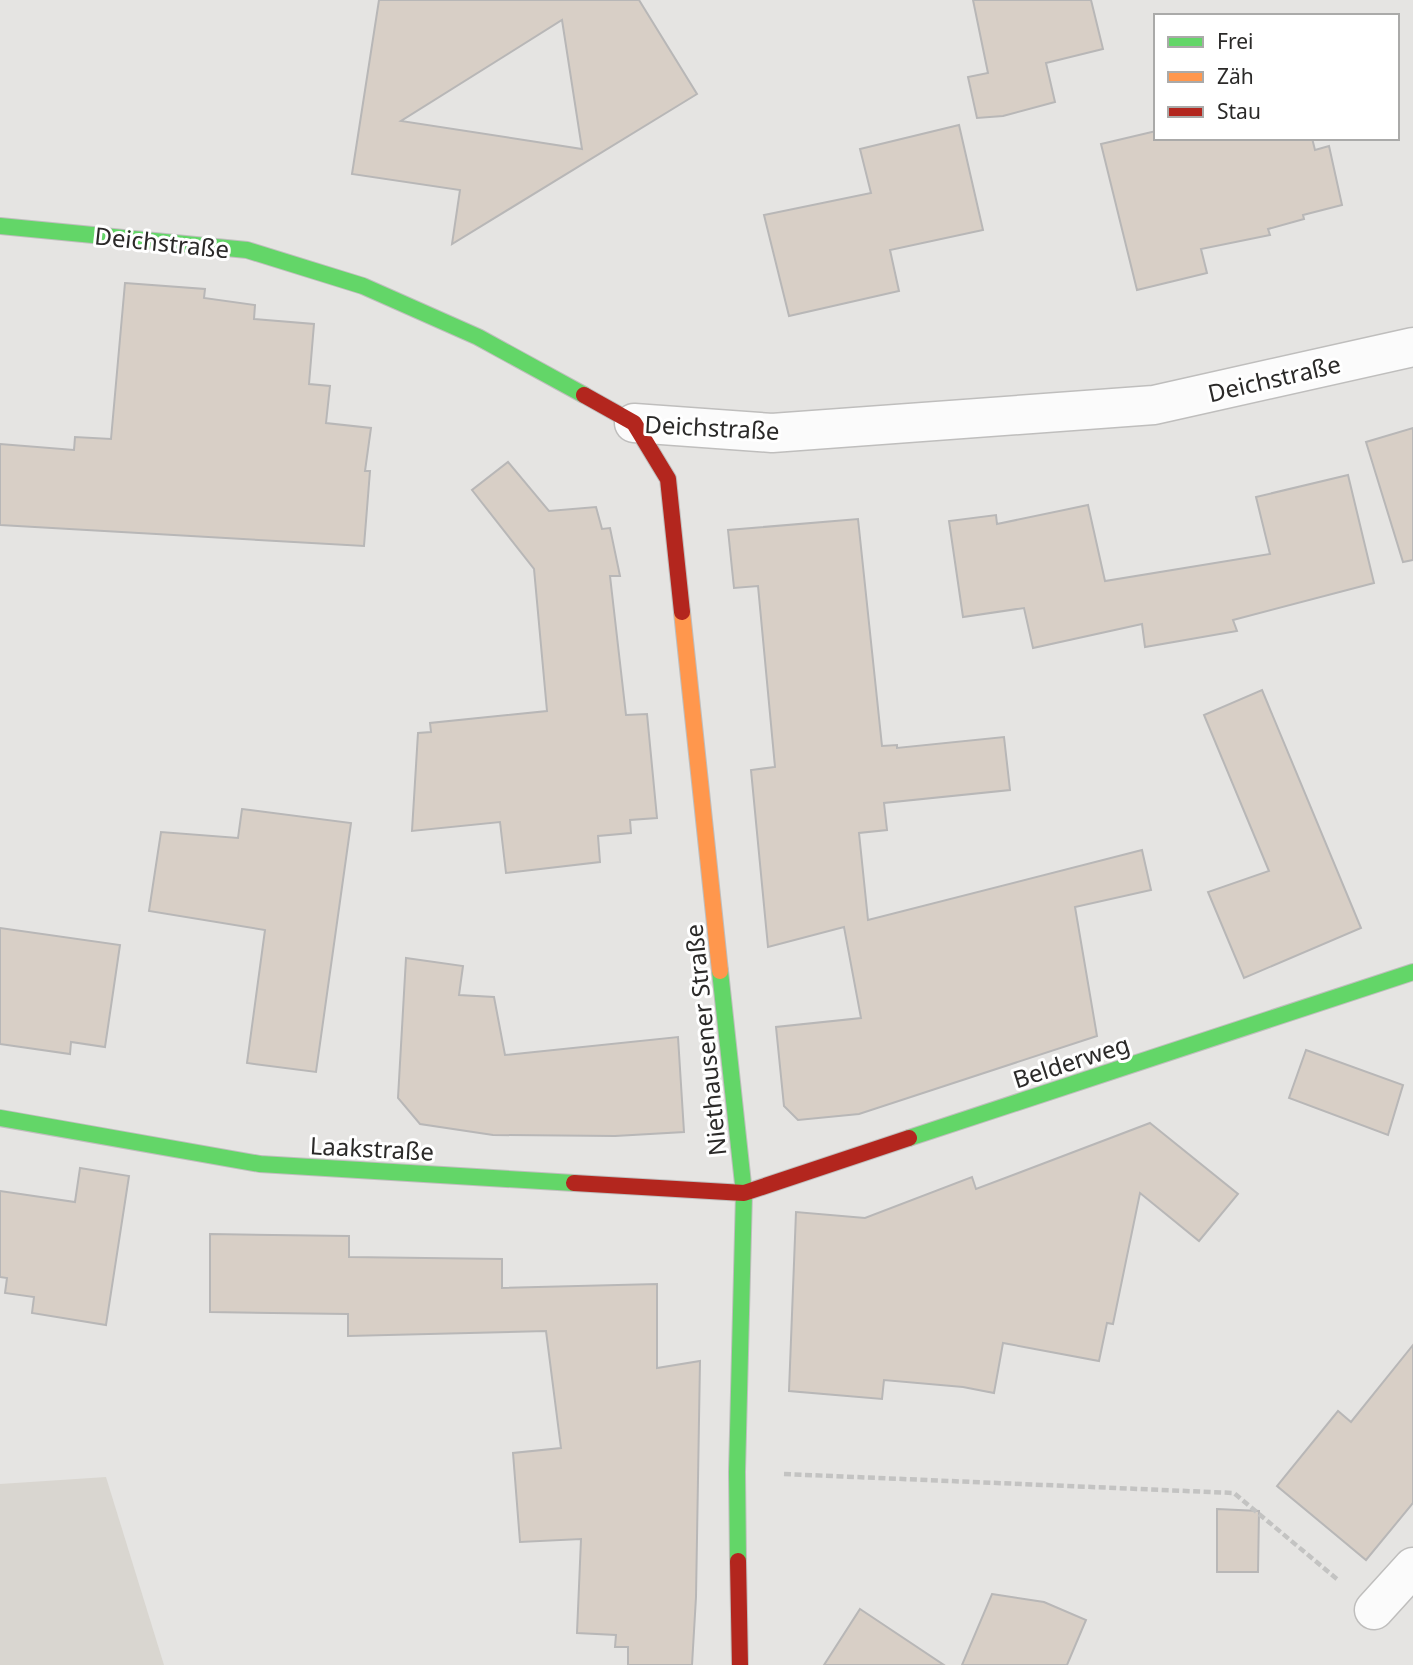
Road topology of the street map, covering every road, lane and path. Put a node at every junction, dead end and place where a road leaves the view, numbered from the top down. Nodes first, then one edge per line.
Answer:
1 (0, 226) edge
2 (1413, 347) edge
3 (634, 423) junction
4 (1413, 972) edge
5 (0, 1118) edge
6 (744, 1193) junction
7 (737, 1472) junction
8 (1413, 1567) edge
9 (1374, 1610) joint
10 (740, 1665) edge

1 - 3 street, Deichstraße
2 - 3 street, Deichstraße
3 - 6 street, Niethausener Straße
4 - 6 street, Belderweg
5 - 6 street, Laakstraße
6 - 7 street, Niethausener Straße
7 - 9 path
7 - 10 street, Niethausener Straße
8 - 9 street

